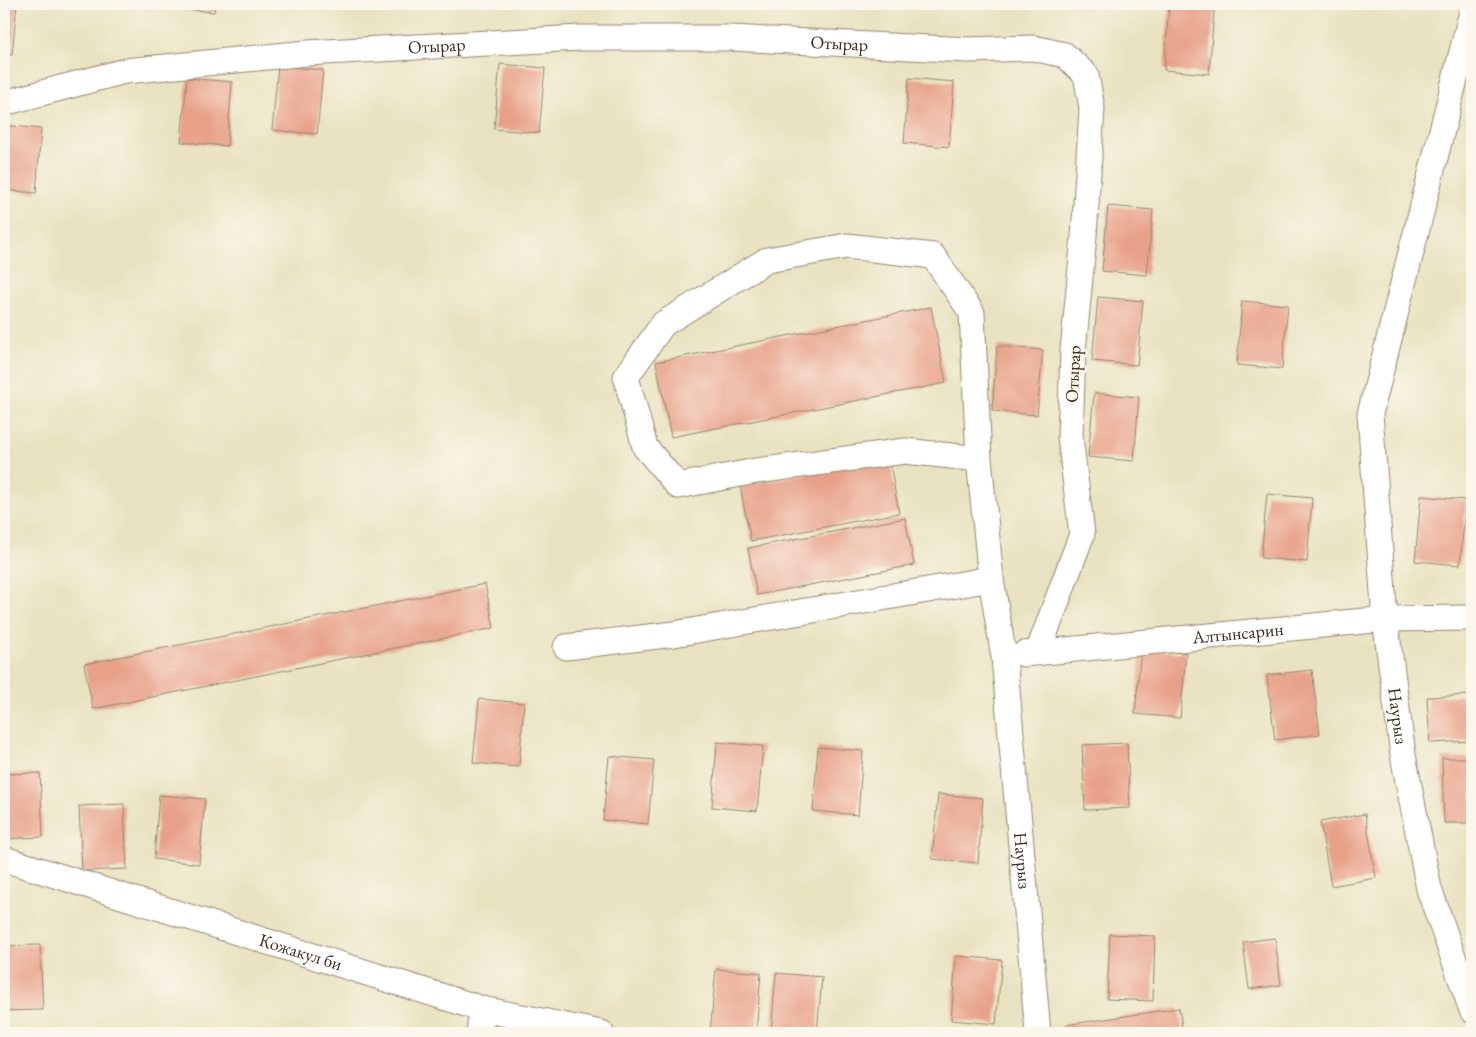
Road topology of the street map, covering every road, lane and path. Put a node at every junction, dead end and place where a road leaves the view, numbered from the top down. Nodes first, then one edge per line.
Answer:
1 (1471, 4) edge
2 (4, 103) edge
3 (979, 459) junction
4 (991, 579) junction
5 (1472, 618) edge
6 (1385, 619) junction
7 (566, 648) dead end
8 (1038, 652) junction
9 (1004, 657) junction
10 (4, 859) edge
11 (482, 1009) junction
12 (1472, 1010) edge
13 (479, 1033) edge
14 (601, 1033) edge
15 (1038, 1033) edge

1 - 6 street, Наурыз
2 - 8 street, Отырар
3 - 3 street, Наурыз
3 - 4 street, Наурыз
4 - 7 street
4 - 9 street, Наурыз
5 - 6 street, Алтынсарин
6 - 8 street, Алтынсарин
6 - 12 street, Наурыз
8 - 9 street, Алтынсарин
9 - 15 street, Наурыз
10 - 11 street, Кожакул би
11 - 13 street
11 - 14 street, Кожакул би

